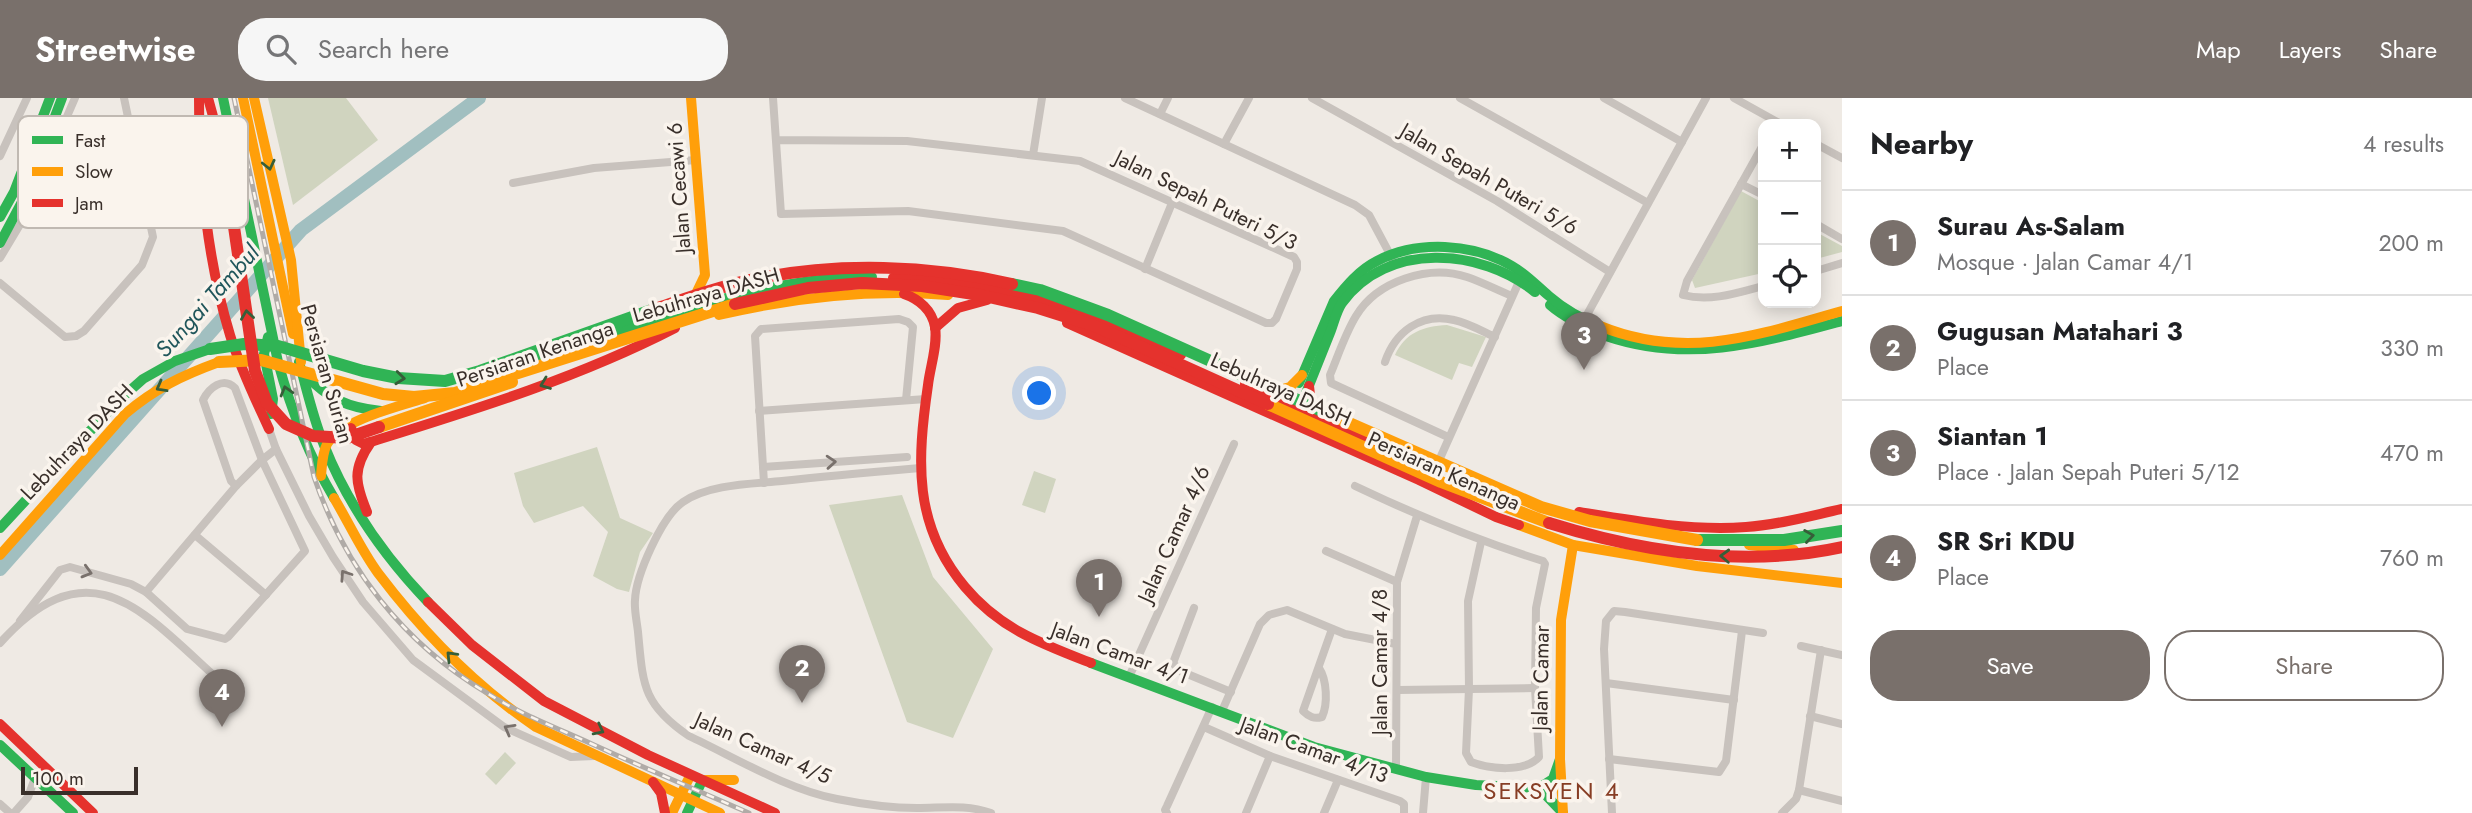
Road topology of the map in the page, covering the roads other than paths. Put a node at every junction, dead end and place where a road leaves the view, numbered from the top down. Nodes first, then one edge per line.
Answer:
1 (27, 98) edge
2 (50, 98) edge
3 (62, 98) edge
4 (75, 98) edge
5 (124, 98) edge
6 (199, 98) edge
7 (208, 98) edge
8 (216, 98) edge
9 (223, 98) edge
10 (243, 98) edge
11 (254, 98) edge
12 (691, 98) edge
13 (772, 98) edge
14 (1042, 98) edge
15 (1125, 98) edge
16 (1168, 98) edge
17 (1249, 98) edge
18 (1311, 98) edge
19 (1460, 98) edge
20 (1604, 98) edge
21 (1706, 98) edge
22 (1734, 98) edge
23 (1619, 101) edge
24 (1160, 114) junction
25 (19, 116) edge
26 (43, 116) edge
27 (55, 116) edge
28 (67, 116) edge
29 (128, 116) edge
30 (199, 116) edge
31 (213, 116) edge
32 (219, 116) edge
33 (227, 116) edge
34 (247, 116) edge
35 (18, 117) edge
36 (1771, 119) edge
37 (248, 121) edge
38 (776, 140) junction
39 (1682, 142) junction
40 (1224, 144) junction
41 (1821, 147) edge
42 (1758, 154) edge
43 (1033, 155) junction
44 (0, 156) edge
45 (1842, 158) edge
46 (696, 160) junction
47 (18, 183) edge
48 (513, 183) dead end
49 (1741, 184) junction
50 (1758, 192) edge
51 (1172, 203) junction
52 (1648, 203) junction
53 (18, 209) edge
54 (0, 217) edge
55 (248, 221) edge
56 (1821, 227) edge
57 (18, 228) edge
58 (151, 228) edge
59 (208, 228) edge
60 (235, 228) edge
61 (1842, 239) edge
62 (0, 243) edge
63 (0, 258) edge
64 (1393, 261) junction
65 (1842, 263) edge
66 (1145, 269) junction
67 (1821, 269) edge
68 (1610, 272) junction
69 (705, 275) junction
70 (1522, 276) junction
71 (0, 283) edge
72 (1758, 287) edge
73 (744, 292) junction
74 (902, 293) junction
75 (1512, 296) junction
76 (987, 300) junction
77 (683, 311) junction
78 (1842, 311) edge
79 (1842, 321) edge
80 (1583, 322) junction
81 (675, 328) junction
82 (935, 328) junction
83 (270, 330) junction
84 (1496, 337) junction
85 (1153, 360) junction
86 (1385, 362) dead end
87 (302, 370) junction
88 (1218, 371) junction
89 (1305, 381) junction
90 (926, 399) junction
91 (906, 400) junction
92 (1294, 409) junction
93 (391, 411) junction
94 (760, 411) junction
95 (352, 424) junction
96 (269, 429) junction
97 (1352, 432) junction
98 (1448, 437) junction
99 (371, 442) junction
100 (1234, 444) dead end
101 (325, 447) junction
102 (276, 449) junction
103 (907, 457) dead end
104 (262, 460) junction
105 (763, 467) junction
106 (920, 468) junction
107 (1435, 468) junction
108 (321, 476) junction
109 (1419, 480) junction
110 (764, 483) junction
111 (236, 486) junction
112 (1355, 486) dead end
113 (1842, 509) edge
114 (1579, 512) junction
115 (1417, 516) junction
116 (0, 527) edge
117 (1842, 531) edge
118 (195, 535) junction
119 (378, 542) junction
120 (1481, 542) junction
121 (1573, 545) junction
122 (1842, 547) edge
123 (1326, 551) dead end
124 (0, 555) edge
125 (1842, 556) edge
126 (1397, 582) junction
127 (1842, 583) edge
128 (146, 592) junction
129 (266, 595) junction
130 (1194, 608) dead end
131 (20, 621) junction
132 (1332, 629) junction
133 (1742, 631) junction
134 (1763, 633) dead end
135 (0, 643) edge
136 (1396, 644) junction
137 (1801, 646) dead end
138 (1821, 650) junction
139 (1842, 655) edge
140 (1319, 668) junction
141 (1129, 677) junction
142 (221, 682) dead end
143 (1605, 683) junction
144 (1535, 688) junction
145 (1469, 689) junction
146 (1398, 690) junction
147 (1231, 692) junction
148 (1734, 700) junction
149 (1217, 709) junction
150 (1810, 716) junction
151 (0, 724) edge
152 (1842, 724) edge
153 (1204, 727) junction
154 (0, 745) edge
155 (596, 756) junction
156 (1270, 756) junction
157 (1609, 759) junction
158 (1560, 760) junction
159 (1396, 769) junction
160 (1426, 776) junction
161 (35, 778) junction
162 (696, 778) junction
163 (734, 780) dead end
164 (1338, 780) junction
165 (653, 782) junction
166 (1539, 788) junction
167 (1799, 790) junction
168 (1842, 801) edge
169 (687, 803) edge
170 (0, 804) edge
171 (1552, 807) edge
172 (1404, 812) edge
173 (12, 813) edge
174 (73, 813) edge
175 (93, 813) edge
176 (665, 813) edge
177 (672, 813) edge
178 (720, 813) edge
179 (775, 813) edge
180 (991, 813) edge
181 (1167, 813) edge
182 (1246, 813) edge
183 (1324, 813) edge
184 (1423, 813) edge
185 (1563, 813) edge
186 (1612, 813) edge
187 (1782, 813) edge

1 - 25 street
2 - 26 main road
3 - 27 main road
4 - 28 street
5 - 29 street
6 - 30 main road
7 - 31 main road
8 - 32 main road, Persiaran Kenanga
9 - 33 main road, Persiaran Surian
10 - 34 main road, Persiaran Surian
11 -> 87 main road
12 - 46 main road, Jalan Cecawi 6
13 - 38 street
14 - 43 street
15 - 24 street
16 - 24 street
17 - 40 street
18 - 68 street, Jalan Sepah Puteri 5/6
19 - 52 street
20 - 23 street
21 - 39 street
22 - 36 street
23 - 39 street
24 - 40 street
35 - 44 street
37 - 87 main road, Persiaran Surian
38 - 43 street, Jalan Sepah Puteri 5/3
38 - 66 street, Jalan Sepah Puteri 5/3
39 - 52 street
40 - 64 street
41 - 45 street
42 - 49 street
43 - 51 street, Jalan Sepah Puteri 5/3
46 - 48 street
46 - 69 main road, Jalan Cecawi 6
47 - 54 main road
49 - 50 street
49 - 72 street
51 - 66 street
51 - 66 street, Jalan Sepah Puteri 5/3
52 - 68 street
53 - 62 main road
55 - 83 main road, Persiaran Surian
56 - 61 street
57 - 63 street
58 - 71 street
59 - 96 main road
81 -> 60 main road, Persiaran Kenanga, bridge
64 - 70 main road
64 - 89 main road
65 - 67 street
68 - 80 street
69 - 73 main road
69 - 77 main road
70 - 75 street
70 - 80 main road
73 - 77 main road, Persiaran Kenanga
73 - 88 main road, Persiaran Kenanga
74 - 76 main road, Persiaran Kenanga
74 - 81 main road, Persiaran Kenanga
74 - 82 main road
75 - 84 street
75 - 98 street
76 - 82 main road
76 - 85 main road, Persiaran Kenanga
77 - 93 main road, Persiaran Kenanga
78 - 80 main road
79 - 80 main road
81 -> 99 main road
82 - 90 main road, Jalan Camar 4/1
83 - 96 main road
108 -> 83 main road, Persiaran Surian
84 - 86 street
84 - 98 street
85 - 92 main road
85 - 109 main road, Persiaran Kenanga
87 - 93 main road
87 - 101 main road, Persiaran Surian
88 - 89 main road
88 - 92 main road, Persiaran Kenanga
89 - 92 main road
89 - 97 main road
90 - 91 street
90 - 106 main road, Jalan Camar 4/1
91 - 94 street
91 - 94 street
92 - 97 main road, Persiaran Kenanga
92 - 109 main road
93 - 95 main road, Persiaran Kenanga
94 - 105 street
95 - 99 main road
95 - 101 main road
96 - 102 street
97 - 107 main road, Persiaran Kenanga
98 - 107 street
99 - 119 main road
100 - 141 street, Jalan Camar 4/6
101 - 108 main road
101 - 119 main road, Persiaran Surian
102 - 104 street
155 -> 102 street
105 -> 103 street
104 - 111 street
104 - 111 street
104 - 129 street
105 - 110 street
106 - 110 street, Jalan Camar 4/5
106 - 141 main road, Jalan Camar 4/1
107 - 114 main road, Persiaran Kenanga
155 -> 108 main road, Persiaran Surian
109 - 121 main road, Persiaran Kenanga
110 - 180 street, Jalan Camar 4/5
111 - 118 street
112 - 115 street
113 - 114 main road
114 - 125 main road, Persiaran Kenanga
115 - 120 street
115 - 126 street, Jalan Camar 4/8
116 -> 117 main road, Lebuhraya DASH, bridge
118 - 128 street
118 - 129 street
119 -> 162 main road, Persiaran Surian
120 - 144 street
120 - 145 street
121 - 127 main road, Persiaran Kenanga
121 - 158 main road, Jalan Camar
122 -> 124 main road, Lebuhraya DASH, bridge
123 - 126 street
126 - 136 street, Jalan Camar 4/8
128 - 129 street
131 -> 128 street
130 - 147 street
131 - 135 street
131 - 142 street
132 - 136 street
132 - 140 street
132 - 147 street
133 - 134 street
133 - 143 street
133 - 148 street
136 - 146 street, Jalan Camar 4/8
137 - 138 street
138 - 139 street
138 - 150 street
140 - 140 street
141 - 149 main road, Jalan Camar 4/1
143 - 148 street
143 - 157 street
144 - 145 street
144 - 145 street
145 - 146 street
146 - 159 street, Jalan Camar 4/8
147 - 149 street
148 - 157 street
149 - 153 street
149 - 159 main road, Jalan Camar 4/1
150 - 152 street
150 - 167 street
151 - 175 main road
153 - 156 street, Jalan Camar 4/13
153 - 181 street
154 - 161 main road
155 - 165 main road, Persiaran Surian
156 - 164 street, Jalan Camar 4/13
156 - 182 street
157 - 186 street
158 - 166 main road
158 - 185 main road, Jalan Camar
159 - 160 main road, Jalan Camar 4/1
160 - 166 main road, Jalan Camar 4/1
160 - 184 street
161 - 173 street
161 - 174 main road
162 - 163 main road
162 - 169 main road
162 - 179 main road, Persiaran Surian
164 - 172 street, Jalan Camar 4/13
164 - 183 street
165 - 169 main road, Persiaran Surian
165 - 176 main road
166 - 171 main road
167 - 168 street
167 - 187 street
169 - 177 main road
169 - 178 main road, Persiaran Surian
170 - 173 street
171 - 185 main road

